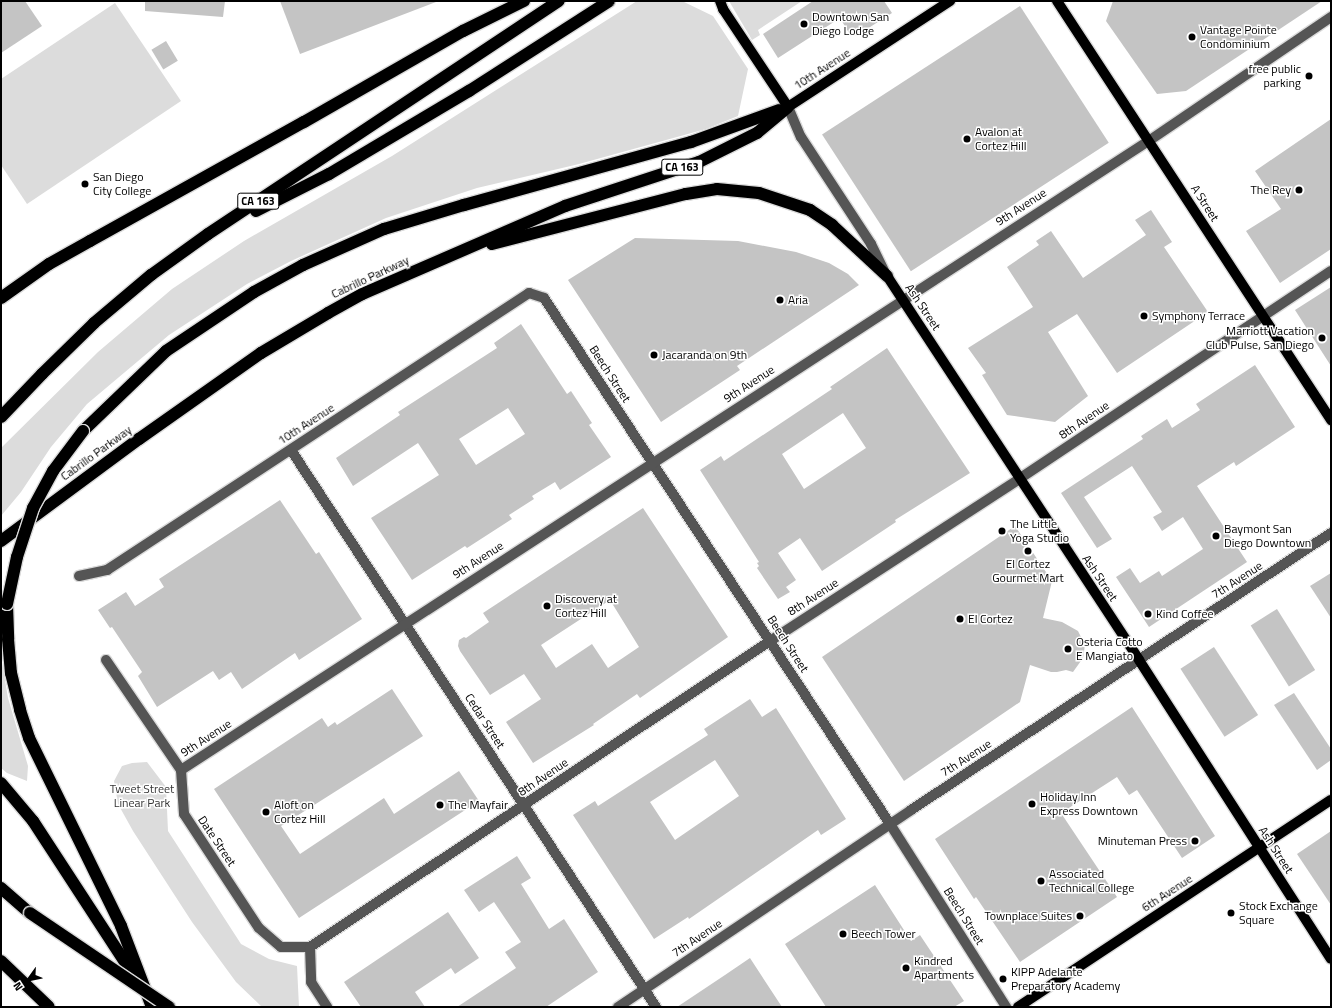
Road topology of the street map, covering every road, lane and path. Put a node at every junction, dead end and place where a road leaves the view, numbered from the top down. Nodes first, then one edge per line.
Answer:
1 (524, 1) edge
2 (559, 1) edge
3 (609, 1) edge
4 (720, 1) edge
5 (950, 1) edge
6 (1057, 1) edge
7 (1331, 17) edge
8 (788, 107) junction
9 (1150, 140) junction
10 (208, 234) junction
11 (453, 255) junction
12 (1331, 272) edge
13 (887, 276) junction
14 (1, 298) edge
15 (544, 298) joint
16 (903, 299) junction
17 (1263, 317) junction
18 (1, 417) edge
19 (1331, 420) edge
20 (291, 450) junction
21 (653, 462) junction
22 (1019, 479) junction
23 (1331, 533) edge
24 (1, 541) edge
25 (79, 576) dead end
26 (405, 623) junction
27 (770, 641) junction
28 (106, 660) dead end
29 (1139, 660) junction
30 (181, 770) junction
31 (1, 783) edge
32 (1331, 800) edge
33 (524, 805) junction
34 (890, 824) junction
35 (1259, 847) junction
36 (1, 888) edge
37 (310, 947) junction
38 (1331, 959) edge
39 (1, 962) edge
40 (644, 989) junction
41 (146, 994) junction
42 (49, 1007) edge
43 (152, 1007) edge
44 (169, 1007) edge
45 (327, 1007) edge
46 (618, 1007) edge
47 (656, 1007) edge
48 (1006, 1007) edge
49 (1018, 1007) edge

1 - 14 highway
2 - 10 highway, CA 163
3 - 10 highway
4 - 8 main road
5 - 8 main road, 10th Avenue
6 - 9 main road, A Street
7 - 9 street, 9th Avenue
8 - 11 highway, Cabrillo Parkway / CA 163
8 - 13 street, Ash Street
8 - 41 highway, bridge
9 - 16 street, 9th Avenue
9 - 17 main road, A Street
10 - 18 highway, CA 163
11 - 13 highway
11 - 24 highway, Cabrillo Parkway / CA 163
12 - 17 street, 8th Avenue
13 - 16 main road, Ash Street
15 - 20 street, 10th Avenue
15 - 21 street, Beech Street
16 - 21 street, 9th Avenue
16 - 22 main road, Ash Street
17 - 19 main road, A Street
17 - 22 street, 8th Avenue
20 - 25 street, 10th Avenue
20 - 26 street, Cedar Street
21 - 26 street, 9th Avenue
21 - 27 street, Beech Street
22 - 27 street, 8th Avenue
22 - 29 main road, Ash Street
23 - 29 street, 7th Avenue
26 - 30 street, 9th Avenue
26 - 33 street, Cedar Street
27 - 33 street, 8th Avenue
27 - 34 street, Beech Street
28 - 30 street
29 - 34 street, 7th Avenue
29 - 35 main road, Ash Street
30 - 37 street, Date Street
31 - 41 highway
32 - 35 main road, 6th Avenue
33 - 37 street, 8th Avenue
33 - 40 street, Cedar Street
34 - 40 street, 7th Avenue
34 - 48 street, Beech Street
35 - 38 main road, Ash Street
35 - 49 main road, 6th Avenue
36 - 44 highway, bridge
37 - 45 street
39 - 42 highway
40 - 46 street, 7th Avenue
40 - 47 street, Cedar Street
41 - 43 highway

